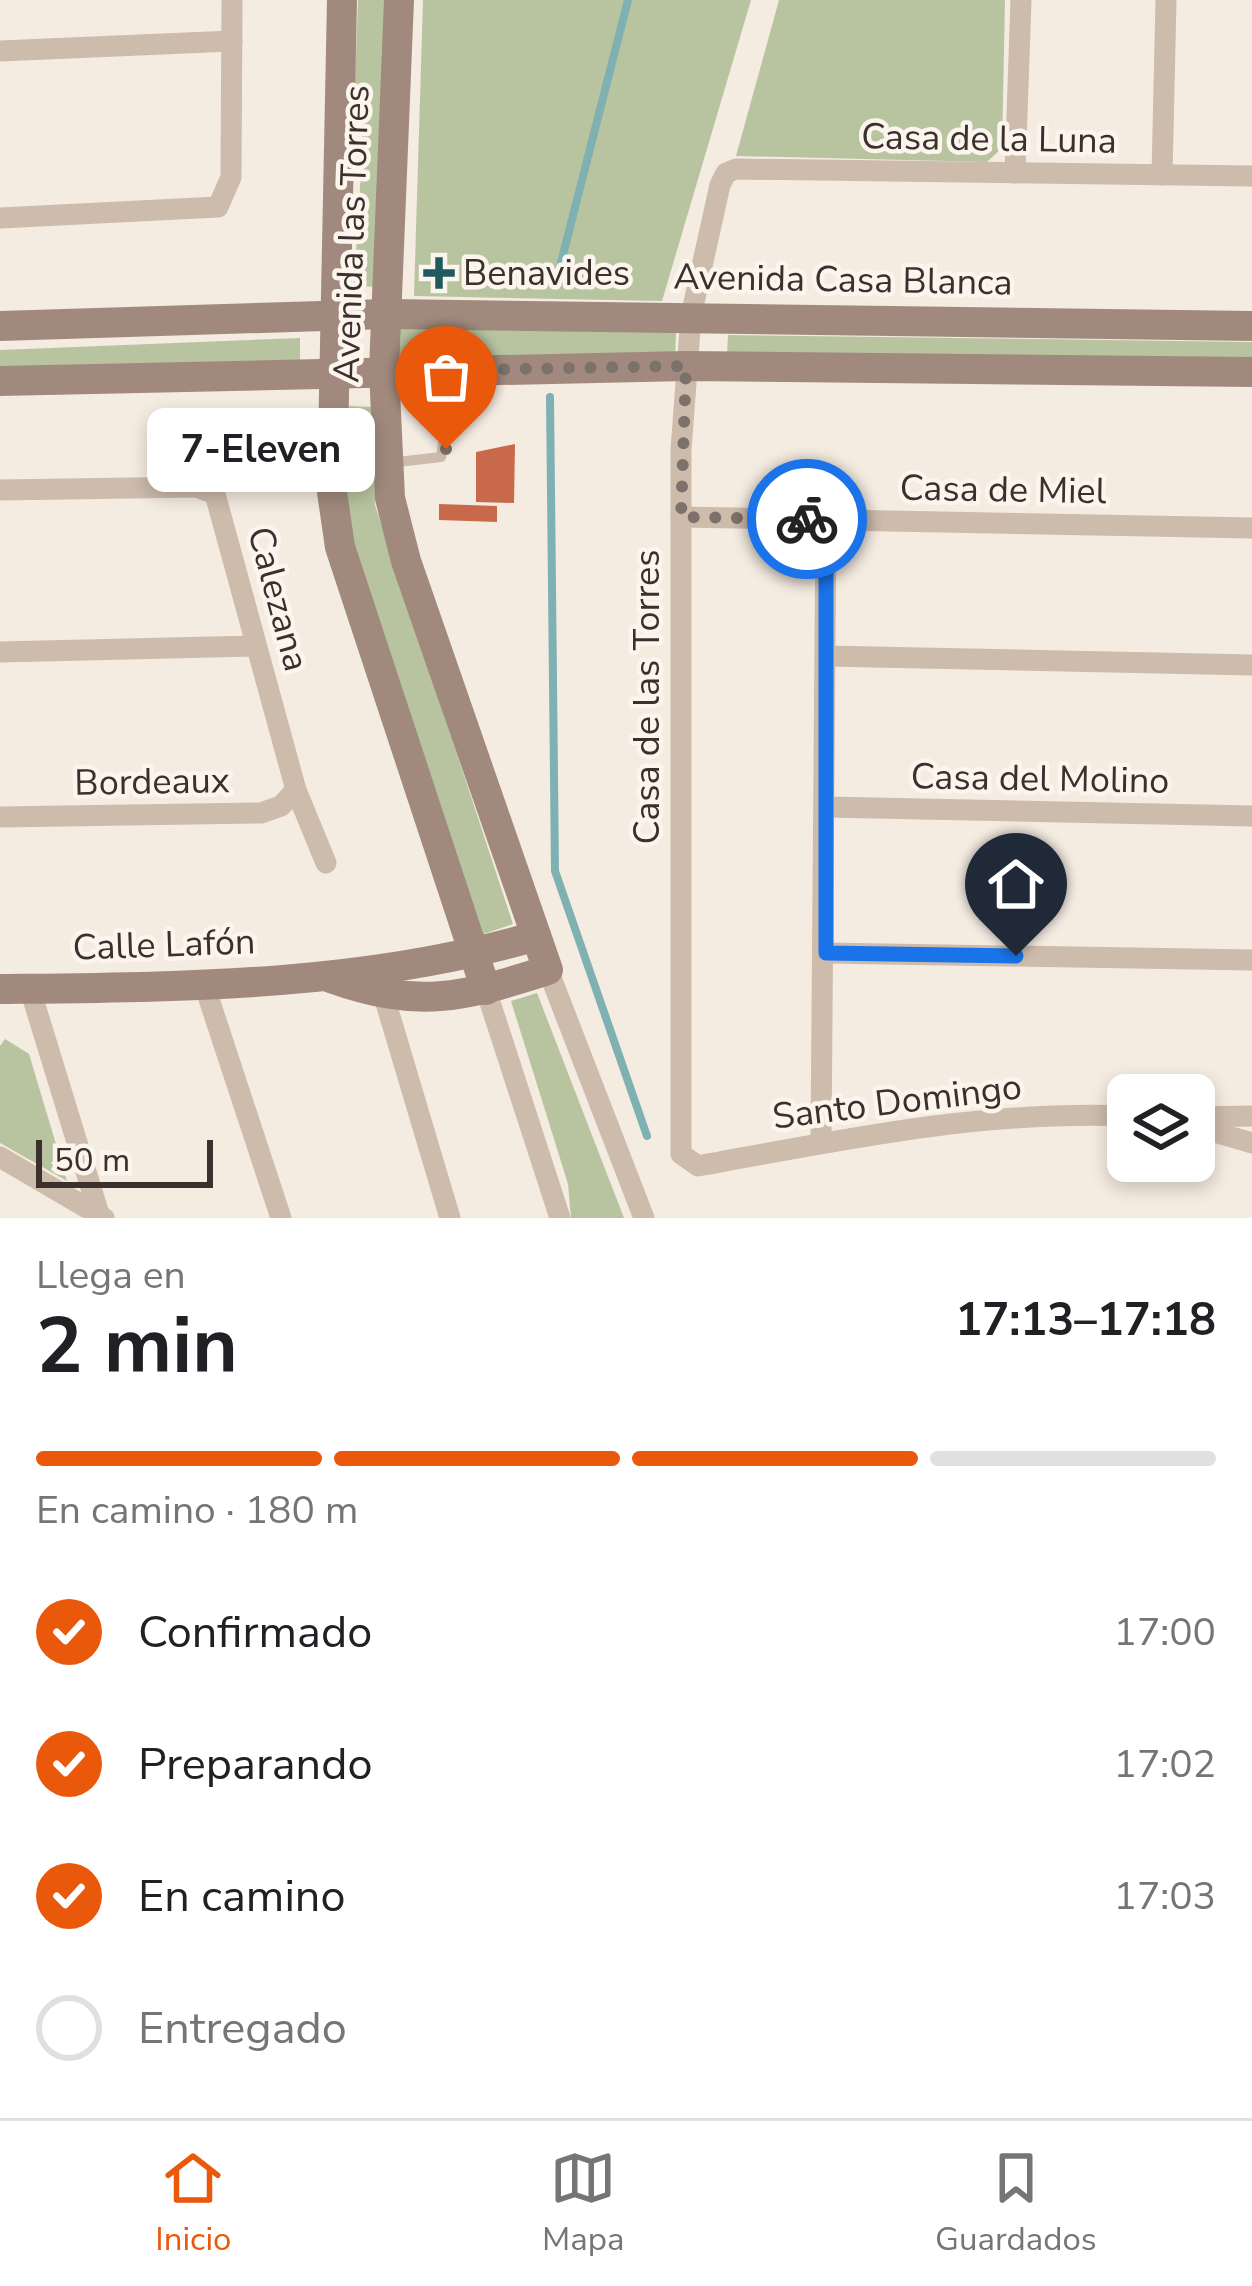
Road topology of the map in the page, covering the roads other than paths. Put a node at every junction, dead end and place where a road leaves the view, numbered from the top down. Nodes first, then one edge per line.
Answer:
1 (232, 0) edge
2 (342, 0) edge
3 (399, 0) edge
4 (1021, 0) edge
5 (1166, 0) edge
6 (232, 41) junction
7 (0, 51) edge
8 (726, 172) joint
9 (1016, 173) junction
10 (1162, 175) junction
11 (1252, 176) edge
12 (0, 218) edge
13 (387, 314) junction
14 (335, 315) junction
15 (691, 316) junction
16 (0, 326) edge
17 (1252, 326) edge
18 (686, 366) junction
19 (384, 370) junction
20 (454, 370) junction
21 (1252, 371) edge
22 (331, 372) junction
23 (0, 381) edge
24 (386, 463) junction
25 (0, 490) edge
26 (681, 517) junction
27 (826, 520) junction
28 (1252, 528) edge
29 (255, 646) junction
30 (0, 652) edge
31 (826, 656) junction
32 (1252, 664) edge
33 (296, 790) junction
34 (826, 808) junction
35 (1252, 816) edge
36 (0, 817) edge
37 (326, 862) dead end
38 (536, 936) junction
39 (826, 953) junction
40 (475, 954) junction
41 (1252, 960) edge
42 (548, 970) junction
43 (380, 981) junction
44 (204, 984) junction
45 (15, 989) edge
46 (486, 990) junction
47 (1107, 1116) edge
48 (1252, 1116) edge
49 (1215, 1120) edge
50 (1215, 1130) edge
51 (821, 1140) junction
52 (1252, 1144) edge
53 (681, 1154) joint
54 (0, 1157) edge
55 (102, 1216) edge
56 (281, 1218) edge
57 (450, 1218) edge
58 (560, 1218) edge
59 (644, 1218) edge

1 - 6 street
2 - 14 street, Avenida las Torres
3 - 13 street, Avenida las Torres
4 - 9 street
5 - 10 street
6 - 7 street
6 - 12 street
8 - 9 street, Casa de la Luna
8 - 15 street, Casa de las Torres
9 - 10 street, Casa de la Luna
10 - 11 street, Casa de la Luna
13 - 14 street, Avenida Casa Blanca
13 - 15 street, Avenida Casa Blanca
13 - 19 street, Avenida las Torres
14 - 16 street, Avenida Casa Blanca
14 - 22 street, Avenida las Torres
15 - 17 street, Avenida Casa Blanca
15 - 18 street, Casa de las Torres
18 - 20 street
18 - 21 street
18 - 26 street, Casa de las Torres
19 - 20 street
19 - 22 street
19 - 24 street, Avenida las Torres
20 - 24 lane
22 - 23 street
22 - 40 street, Avenida las Torres
24 - 38 street, Avenida las Torres
25 - 29 street, Calezana
26 - 27 street, Casa de Miel
26 - 53 street, Casa de las Torres
27 - 28 street, Casa de Miel
27 - 31 street
29 - 30 street
29 - 33 street, Calezana
31 - 32 street
31 - 34 street
33 - 36 street, Bordeaux
33 - 37 street, Calezana
34 - 35 street, Casa del Molino
34 - 39 street
38 - 40 street, Calle Lafón
38 - 42 street, Avenida las Torres
39 - 41 street
39 - 51 street
40 - 43 street, Calle Lafón
40 - 46 street, Avenida las Torres
42 - 46 street, Calle Lafón
42 - 59 street, Avenida las Torres
43 - 44 street, Calle Lafón
43 - 46 street, Calle Lafón
43 - 57 street
44 - 45 street, Calle Lafón
44 - 56 street
45 - 55 street
46 - 58 street, Avenida las Torres
47 - 51 street, Santo Domingo
48 - 49 street
50 - 52 street
51 - 53 street, Santo Domingo
54 - 55 street

